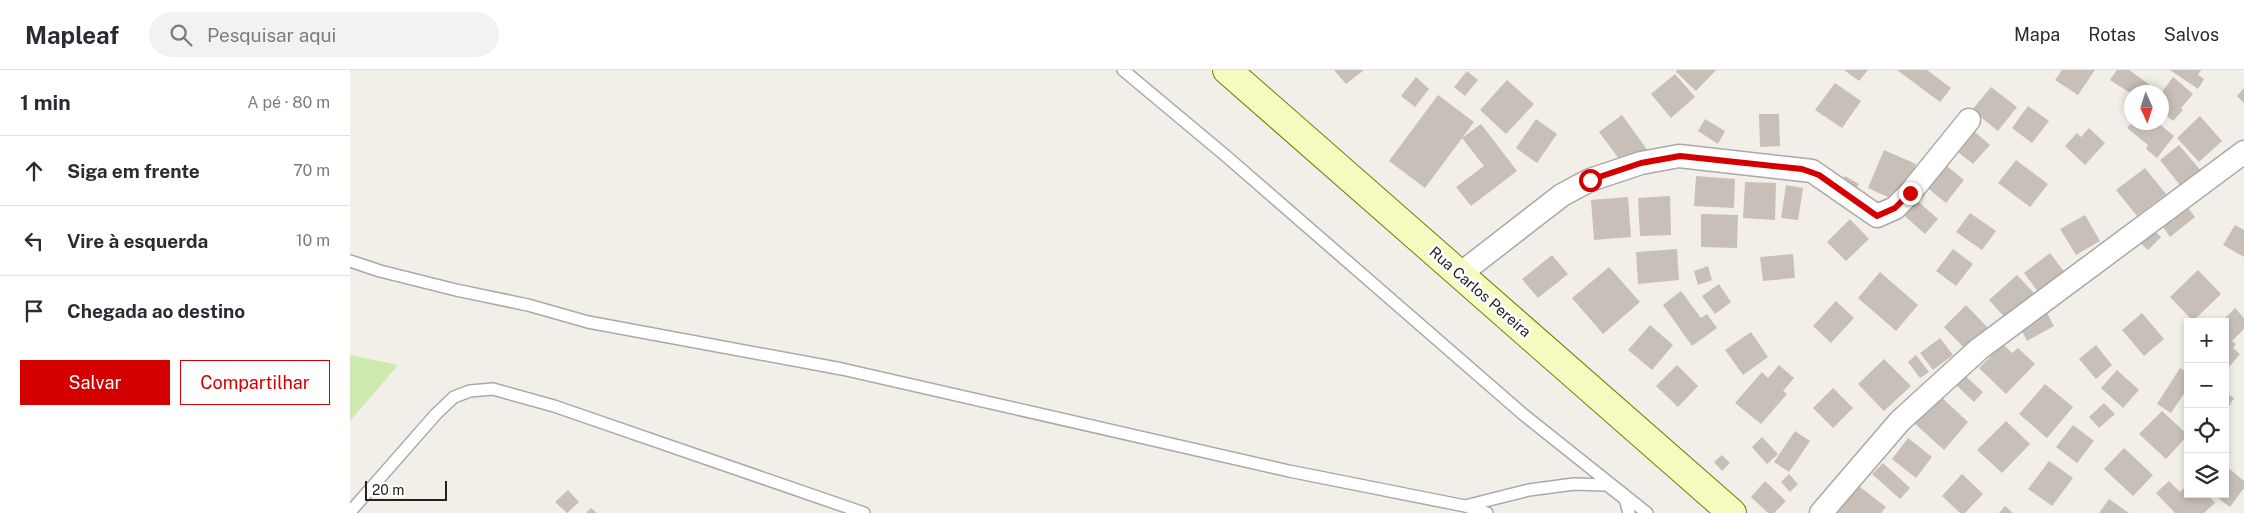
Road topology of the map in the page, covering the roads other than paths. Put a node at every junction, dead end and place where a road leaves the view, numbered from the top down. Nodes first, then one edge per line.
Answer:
1 (1123, 70) edge
2 (1227, 70) edge
3 (1969, 120) dead end
4 (2244, 152) edge
5 (350, 261) edge
6 (1460, 274) junction
7 (1465, 506) junction
8 (350, 512) edge
9 (864, 513) edge
10 (1487, 513) edge
11 (1629, 513) edge
12 (1647, 513) edge
13 (1732, 513) edge
14 (1821, 513) edge

1 - 12 lane
2 - 6 main road, Rua Carlos Pereira
3 - 6 street
4 - 14 street
5 - 7 lane
6 - 13 main road, Rua Carlos Pereira
7 - 10 lane
7 - 11 lane
8 - 9 lane

